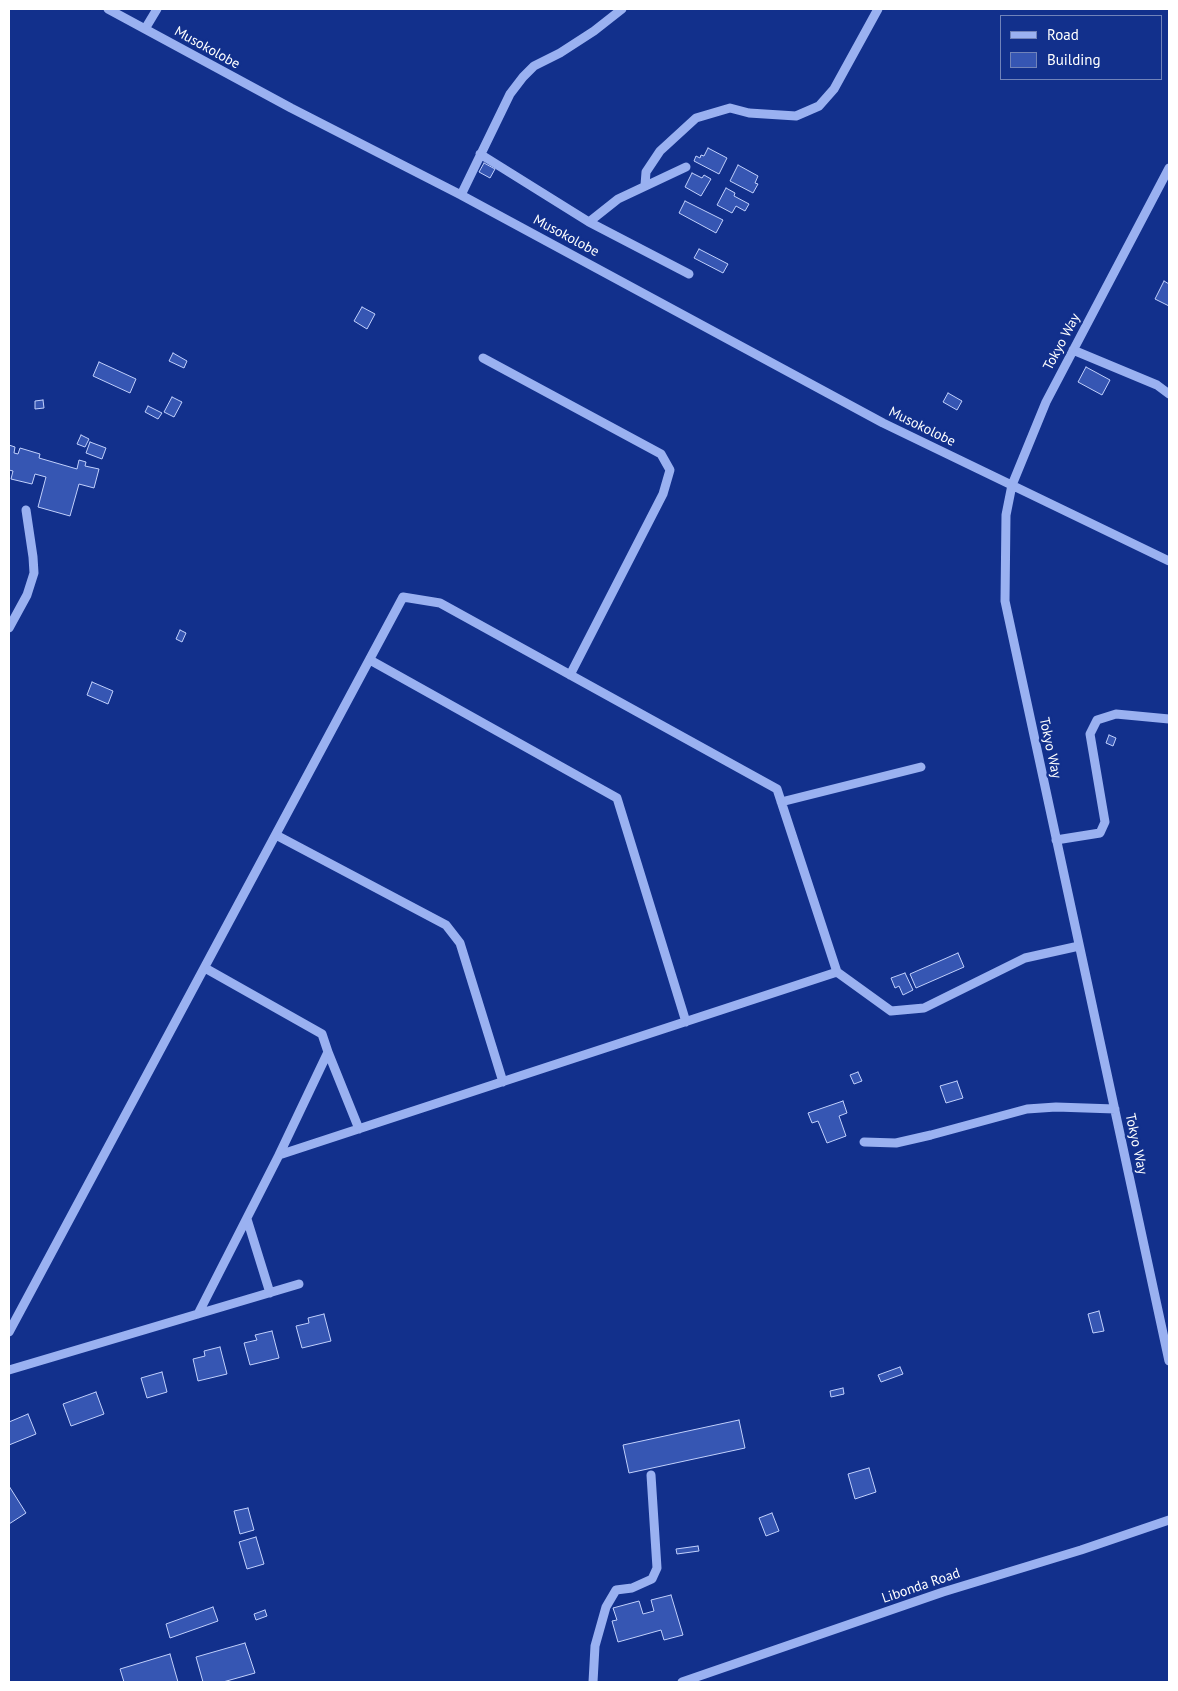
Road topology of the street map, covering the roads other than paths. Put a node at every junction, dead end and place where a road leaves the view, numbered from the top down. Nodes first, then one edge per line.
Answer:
1 (108, 9) edge
2 (157, 9) edge
3 (622, 9) edge
4 (878, 9) edge
5 (144, 29) junction
6 (480, 154) junction
7 (686, 166) dead end
8 (1169, 168) edge
9 (645, 185) junction
10 (461, 195) junction
11 (589, 222) junction
12 (689, 274) dead end
13 (1073, 350) junction
14 (483, 358) dead end
15 (1169, 394) edge
16 (1012, 485) junction
17 (26, 510) dead end
18 (1169, 561) edge
19 (9, 628) edge
20 (370, 660) junction
21 (570, 675) junction
22 (1169, 719) edge
23 (921, 766) dead end
24 (781, 802) junction
25 (276, 835) junction
26 (1056, 840) junction
27 (1079, 946) junction
28 (205, 968) junction
29 (837, 972) junction
30 (686, 1022) junction
31 (328, 1052) junction
32 (503, 1082) junction
33 (1115, 1109) junction
34 (359, 1129) junction
35 (864, 1142) dead end
36 (279, 1155) junction
37 (247, 1219) junction
38 (299, 1284) dead end
39 (270, 1293) junction
40 (198, 1314) junction
41 (9, 1332) edge
42 (1169, 1361) edge
43 (9, 1370) edge
44 (651, 1475) dead end
45 (1169, 1520) edge
46 (593, 1682) edge
47 (682, 1682) edge

1 - 5 street, Musokolobe
2 - 5 street
3 - 6 street
4 - 9 street
5 - 10 street, Musokolobe
6 - 10 street
6 - 11 street
7 - 9 street
8 - 13 street, Tokyo Way
9 - 11 street
10 - 16 street, Musokolobe
11 - 12 street
13 - 15 street
13 - 16 street, Tokyo Way
14 - 21 street
16 - 18 street, Musokolobe
16 - 26 street, Tokyo Way
17 - 19 street
20 - 21 street
20 - 25 street
20 - 30 street
21 - 24 street
22 - 26 street
23 - 24 street
24 - 29 street
25 - 28 street
25 - 32 street
26 - 27 street, Tokyo Way
27 - 29 street
27 - 33 street, Tokyo Way
28 - 31 street
28 - 41 street
29 - 30 street
30 - 32 street
31 - 34 street
31 - 36 street
32 - 34 street
33 - 35 street
33 - 42 street, Tokyo Way
34 - 36 street
36 - 37 street
37 - 39 street
37 - 40 street
38 - 39 street
39 - 40 street
40 - 43 street
44 - 46 street
45 - 47 street, Libonda Road

